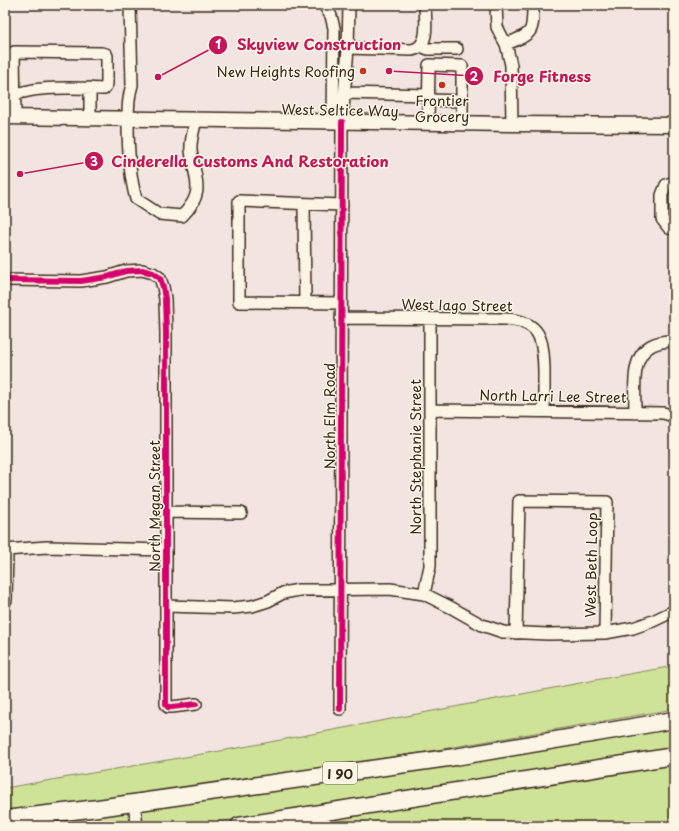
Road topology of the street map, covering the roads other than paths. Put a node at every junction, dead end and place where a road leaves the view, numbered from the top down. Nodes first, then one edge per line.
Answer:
1 (130, 5) edge
2 (324, 5) edge
3 (349, 5) edge
4 (425, 5) edge
5 (496, 5) edge
6 (533, 5) edge
7 (506, 44) junction
8 (421, 46) junction
9 (348, 48) junction
10 (457, 49) dead end
11 (90, 88) junction
12 (345, 93) junction
13 (15, 94) junction
14 (429, 98) junction
15 (462, 101) junction
16 (10, 118) edge
17 (90, 118) junction
18 (128, 119) junction
19 (196, 120) junction
20 (338, 122) junction
21 (428, 123) junction
22 (462, 124) junction
23 (512, 124) junction
24 (674, 125) edge
25 (674, 182) edge
26 (304, 204) junction
27 (342, 205) junction
28 (674, 229) edge
29 (5, 280) edge
30 (305, 302) junction
31 (341, 303) junction
32 (342, 318) junction
33 (430, 319) junction
34 (674, 341) edge
35 (430, 410) junction
36 (544, 411) junction
37 (636, 412) junction
38 (674, 416) edge
39 (166, 512) junction
40 (241, 513) dead end
41 (6, 550) edge
42 (165, 550) junction
43 (340, 590) junction
44 (424, 594) junction
45 (6, 600) dead end
46 (166, 606) junction
47 (674, 611) edge
48 (516, 633) junction
49 (605, 633) junction
50 (196, 704) dead end
51 (340, 709) dead end
52 (674, 720) edge
53 (674, 756) edge
54 (134, 803) junction
55 (5, 819) edge
56 (137, 826) edge
57 (240, 826) edge

1 - 18 street
2 - 20 street
3 - 9 street, North Elm Road
4 - 8 street
5 - 7 street
6 - 7 street
7 - 23 street
8 - 9 street
8 - 10 street
9 - 12 street, North Elm Road
11 - 13 street
11 - 13 street
11 - 17 street
12 - 14 street
12 - 20 street, North Elm Road
13 - 16 street
14 - 15 street
14 - 15 street
14 - 21 street
15 - 22 street
16 - 17 main road, West Seltice Way
17 - 18 main road, West Seltice Way
18 - 19 main road, West Seltice Way
18 - 19 street
19 - 20 main road, West Seltice Way
20 - 21 main road, West Seltice Way
20 - 27 street, North Elm Road
21 - 22 main road, West Seltice Way
22 - 23 main road, West Seltice Way
23 - 24 main road, West Seltice Way
25 - 28 street
26 - 27 street
26 - 30 street
26 - 30 street
27 - 31 street, North Elm Road
29 - 39 street, North Megan Street
30 - 31 street
31 - 32 street, North Elm Road
32 - 33 street, West Iago Street
32 - 43 street, North Elm Road
33 - 35 street, North Stephanie Street
33 - 36 street, West Iago Street
34 - 37 street
35 - 36 street, North Larri Lee Street
35 - 44 street, North Stephanie Street
36 - 37 street, North Larri Lee Street
37 - 38 street, North Larri Lee Street
39 - 40 street
39 - 42 street, North Megan Street
41 - 42 street
41 - 45 street
42 - 46 street, North Megan Street
43 - 44 street
43 - 46 street
43 - 51 street, North Elm Road
44 - 48 street
46 - 50 street, North Megan Street
47 - 49 street
48 - 49 street
48 - 49 street, West Beth Loop
52 - 54 highway, I 90
53 - 57 highway
54 - 55 highway, I 90
54 - 56 street

